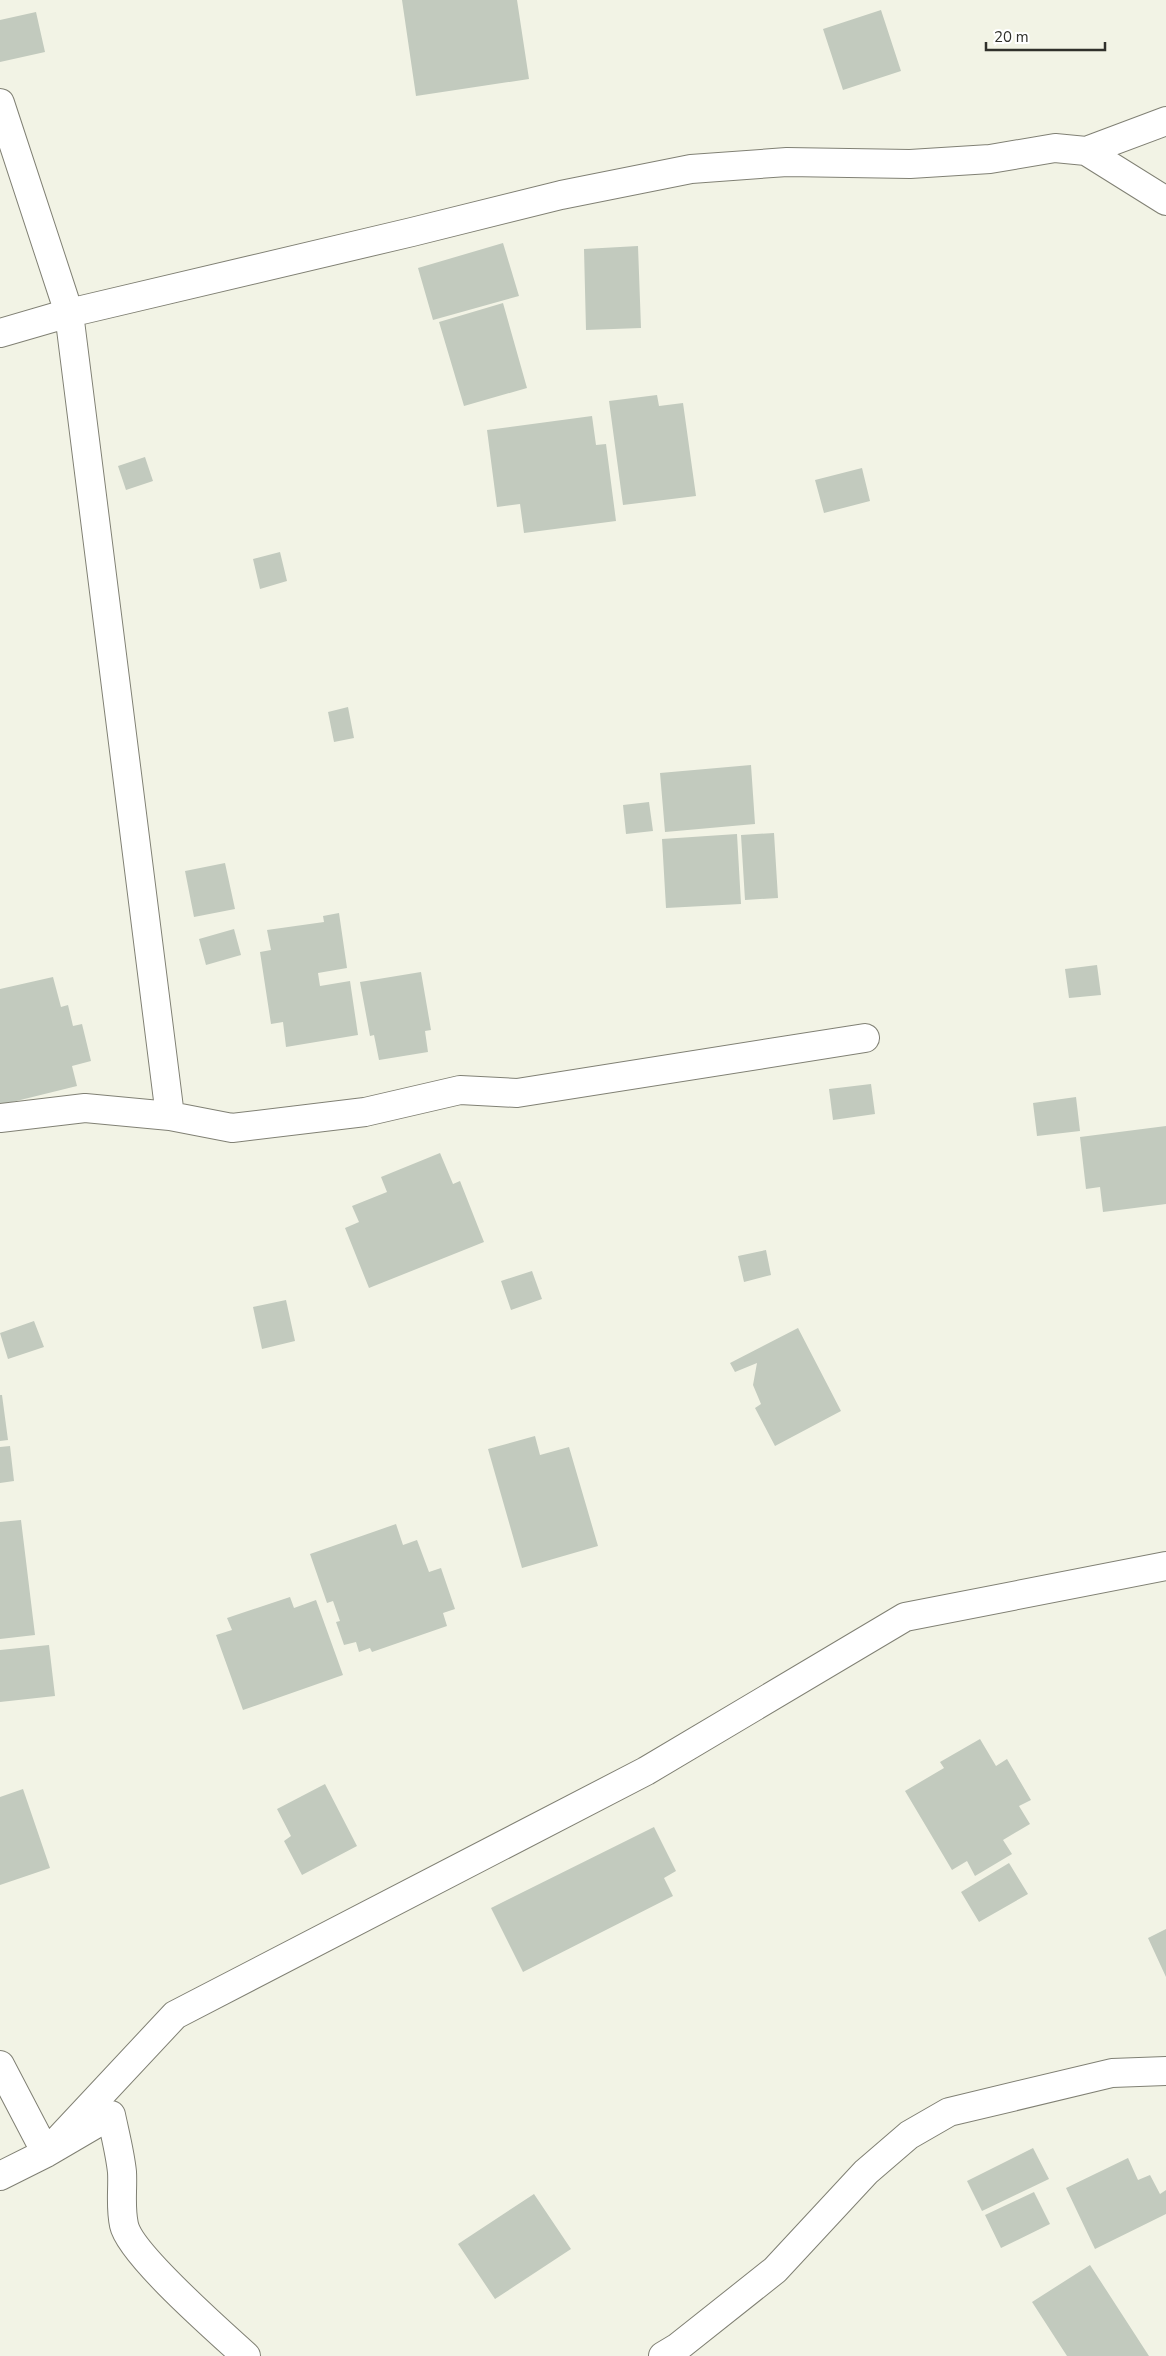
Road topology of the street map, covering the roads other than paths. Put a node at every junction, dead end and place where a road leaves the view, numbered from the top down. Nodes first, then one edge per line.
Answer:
1 (0, 103) edge
2 (1166, 121) edge
3 (1086, 151) junction
4 (1166, 201) edge
5 (69, 313) junction
6 (0, 333) edge
7 (865, 1038) dead end
8 (170, 1116) junction
9 (0, 1118) edge
10 (1166, 1566) edge
11 (0, 2065) edge
12 (1166, 2071) edge
13 (46, 2153) junction
14 (0, 2176) edge
15 (246, 2356) edge
16 (663, 2356) edge

1 - 5 street
2 - 3 street
3 - 4 street
3 - 5 street
5 - 6 street
5 - 8 street
7 - 8 street
8 - 9 street
10 - 13 street
11 - 13 street
12 - 16 street
13 - 14 street
13 - 15 street

